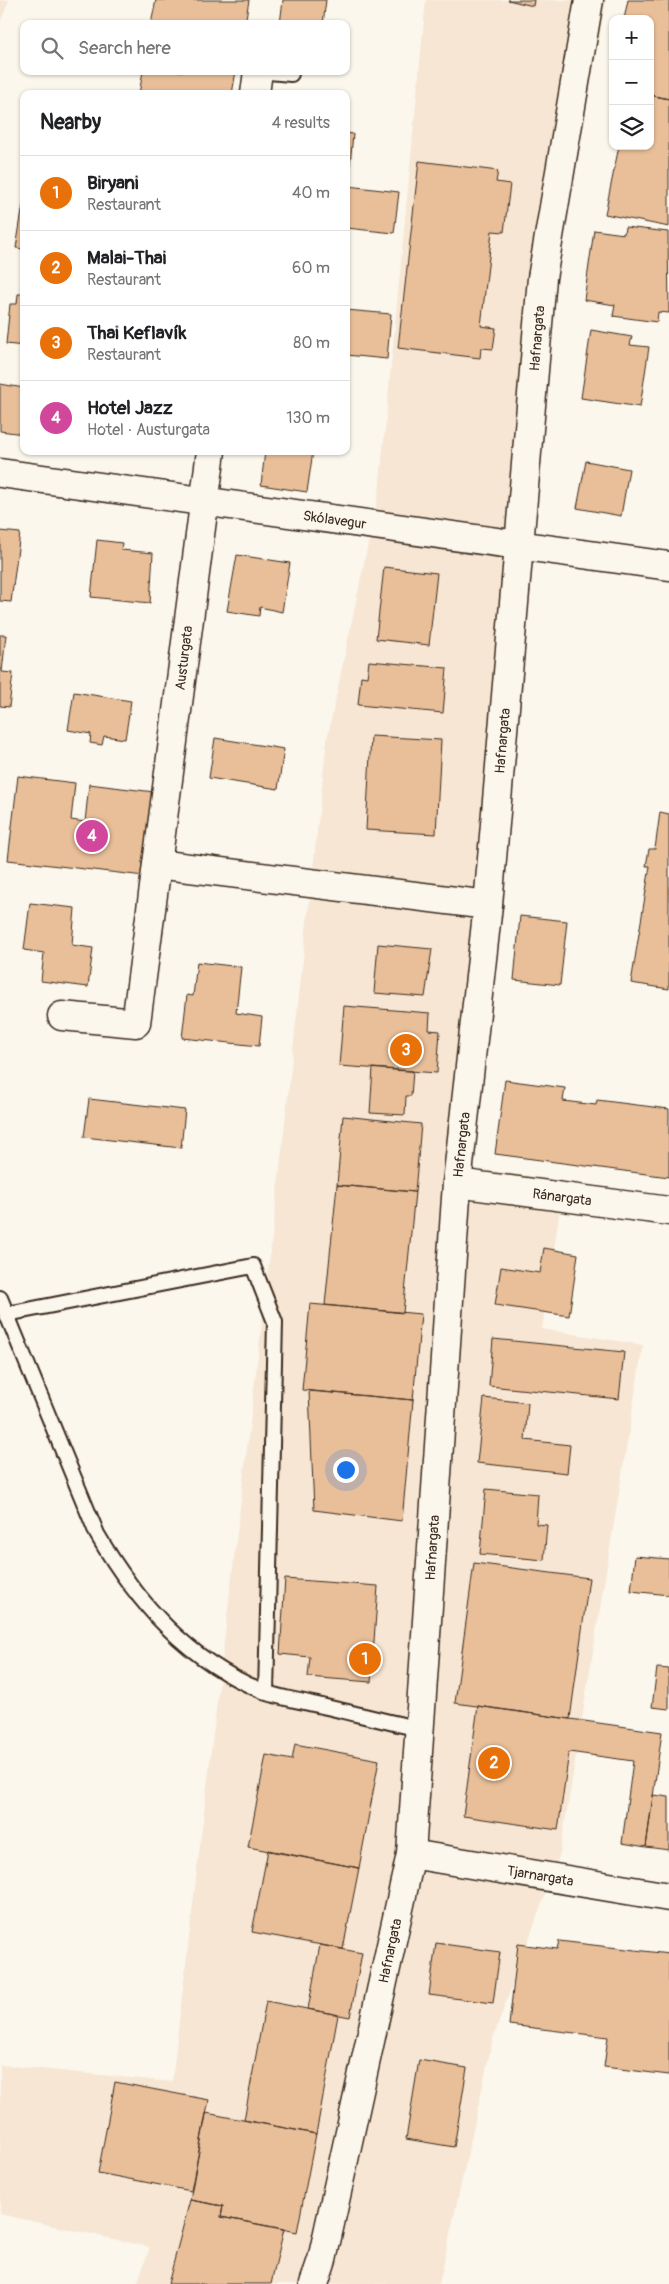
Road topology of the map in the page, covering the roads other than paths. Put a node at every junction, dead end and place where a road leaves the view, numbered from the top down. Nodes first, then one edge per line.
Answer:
1 (589, 0) edge
2 (258, 75) edge
3 (256, 90) edge
4 (210, 455) edge
5 (0, 473) edge
6 (204, 502) junction
7 (519, 546) junction
8 (669, 566) edge
9 (157, 864) junction
10 (488, 905) junction
11 (62, 1016) dead end
12 (457, 1183) junction
13 (669, 1211) edge
14 (0, 1298) edge
15 (7, 1314) junction
16 (266, 1693) junction
17 (420, 1729) junction
18 (411, 1854) junction
19 (669, 1897) edge
20 (314, 2284) edge

1 - 7 street, Hafnargata
2 - 3 street
4 - 6 street, Austurgata
5 - 6 street, Skólavegur
6 - 7 street, Skólavegur
6 - 9 street, Austurgata
7 - 8 street, Skólavegur
7 - 10 street, Hafnargata
9 - 10 street
9 - 11 street, Austurgata
10 - 12 street, Hafnargata
12 - 13 street, Ránargata
12 - 17 street, Hafnargata
14 - 15 lane
15 - 16 lane
15 - 16 lane
16 - 17 lane
17 - 18 street, Hafnargata
18 - 19 street, Tjarnargata
18 - 20 street, Hafnargata

